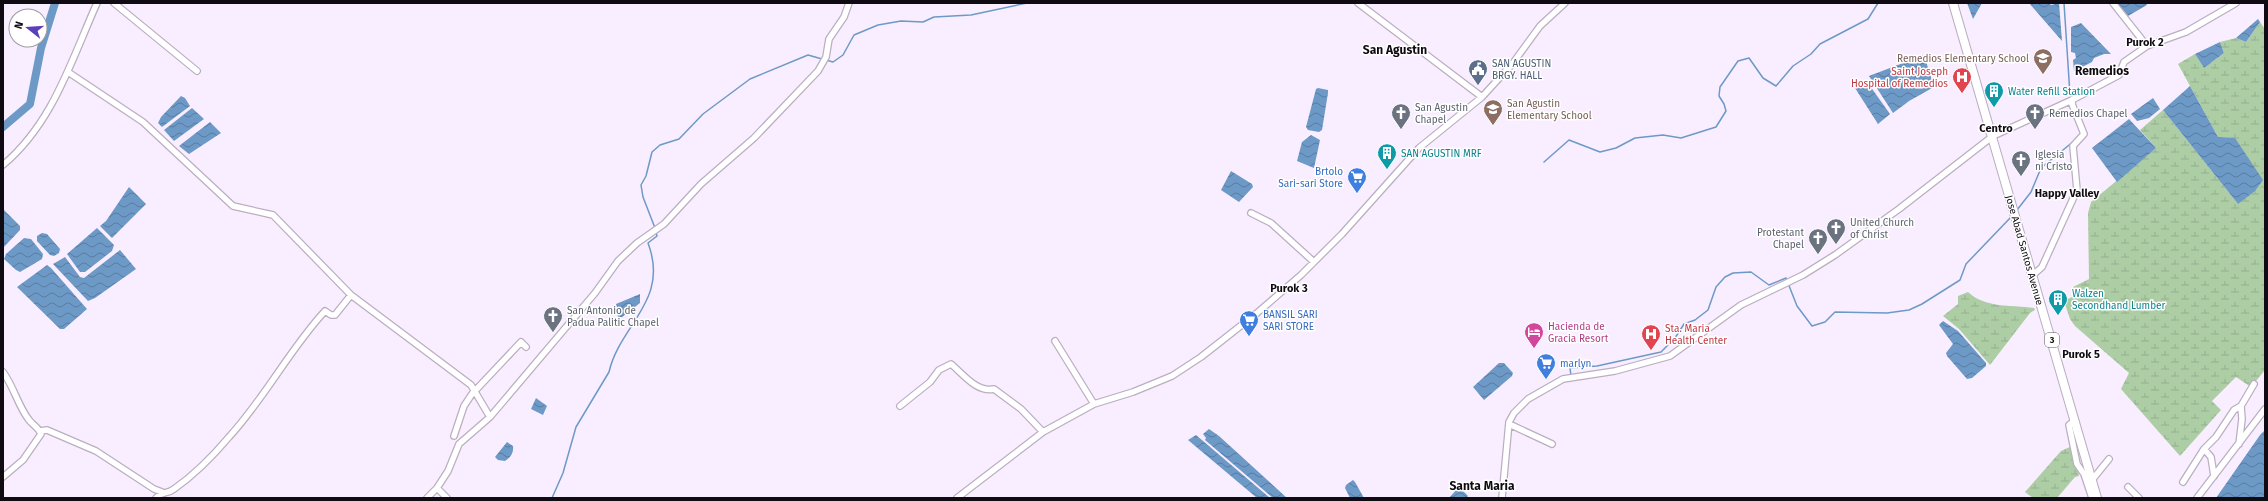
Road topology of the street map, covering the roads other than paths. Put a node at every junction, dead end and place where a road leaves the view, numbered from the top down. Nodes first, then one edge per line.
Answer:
1 (97, 3) edge
2 (114, 3) edge
3 (849, 3) edge
4 (1358, 3) edge
5 (1565, 3) edge
6 (1953, 3) edge
7 (2113, 3) edge
8 (2236, 3) edge
9 (2147, 46) junction
10 (197, 71) dead end
11 (68, 72) junction
12 (1482, 97) junction
13 (2073, 99) junction
14 (1993, 136) junction
15 (3, 165) edge
16 (1252, 213) dead end
17 (1314, 262) junction
18 (2033, 275) junction
19 (351, 295) junction
20 (1055, 341) dead end
21 (526, 347) dead end
22 (3, 372) edge
23 (2254, 384) dead end
24 (476, 390) junction
25 (1094, 404) junction
26 (900, 406) dead end
27 (2241, 406) junction
28 (2265, 409) edge
29 (490, 417) junction
30 (2075, 420) junction
31 (1509, 424) junction
32 (36, 427) junction
33 (1043, 432) junction
34 (454, 436) dead end
35 (1552, 444) dead end
36 (2238, 444) junction
37 (2204, 449) junction
38 (2109, 458) dead end
39 (2214, 476) junction
40 (3, 477) edge
41 (2092, 480) junction
42 (2183, 482) dead end
43 (2128, 487) dead end
44 (437, 488) junction
45 (162, 492) junction
46 (965, 493) junction
47 (156, 498) edge
48 (427, 498) edge
49 (447, 498) edge
50 (957, 498) edge
51 (970, 498) edge
52 (1502, 498) edge
53 (2092, 498) edge
54 (2097, 498) edge
55 (2139, 498) edge
56 (2197, 498) edge

1 - 11 street
2 - 10 street
3 - 29 street
4 - 12 street
5 - 12 street
6 - 14 highway, Jose Abad Santos Avenue / 3
7 - 9 street
8 - 9 street
9 - 13 street
11 - 15 street
11 - 19 street
12 - 17 street
13 - 14 street
13 - 18 street
14 - 18 highway, Jose Abad Santos Avenue / 3
14 - 31 street
16 - 17 street
17 - 25 street
18 - 30 highway, Jose Abad Santos Avenue / 3
19 - 24 street
19 - 45 street
20 - 25 street
21 - 24 street
22 - 32 street
23 - 27 street
24 - 29 street
24 - 34 street
25 - 33 street
26 - 33 street
27 - 36 street
27 - 37 street
28 - 36 street
29 - 44 street
30 - 41 highway, Jose Abad Santos Avenue / 3
30 - 53 street
31 - 35 street
31 - 52 street
32 - 40 street
32 - 45 street
33 - 46 street
36 - 39 street
37 - 39 street
37 - 42 street
38 - 41 street
39 - 56 street
41 - 54 highway, Jose Abad Santos Avenue / 3
43 - 55 street
44 - 48 street
44 - 49 street
45 - 47 street
46 - 50 street
46 - 51 street

